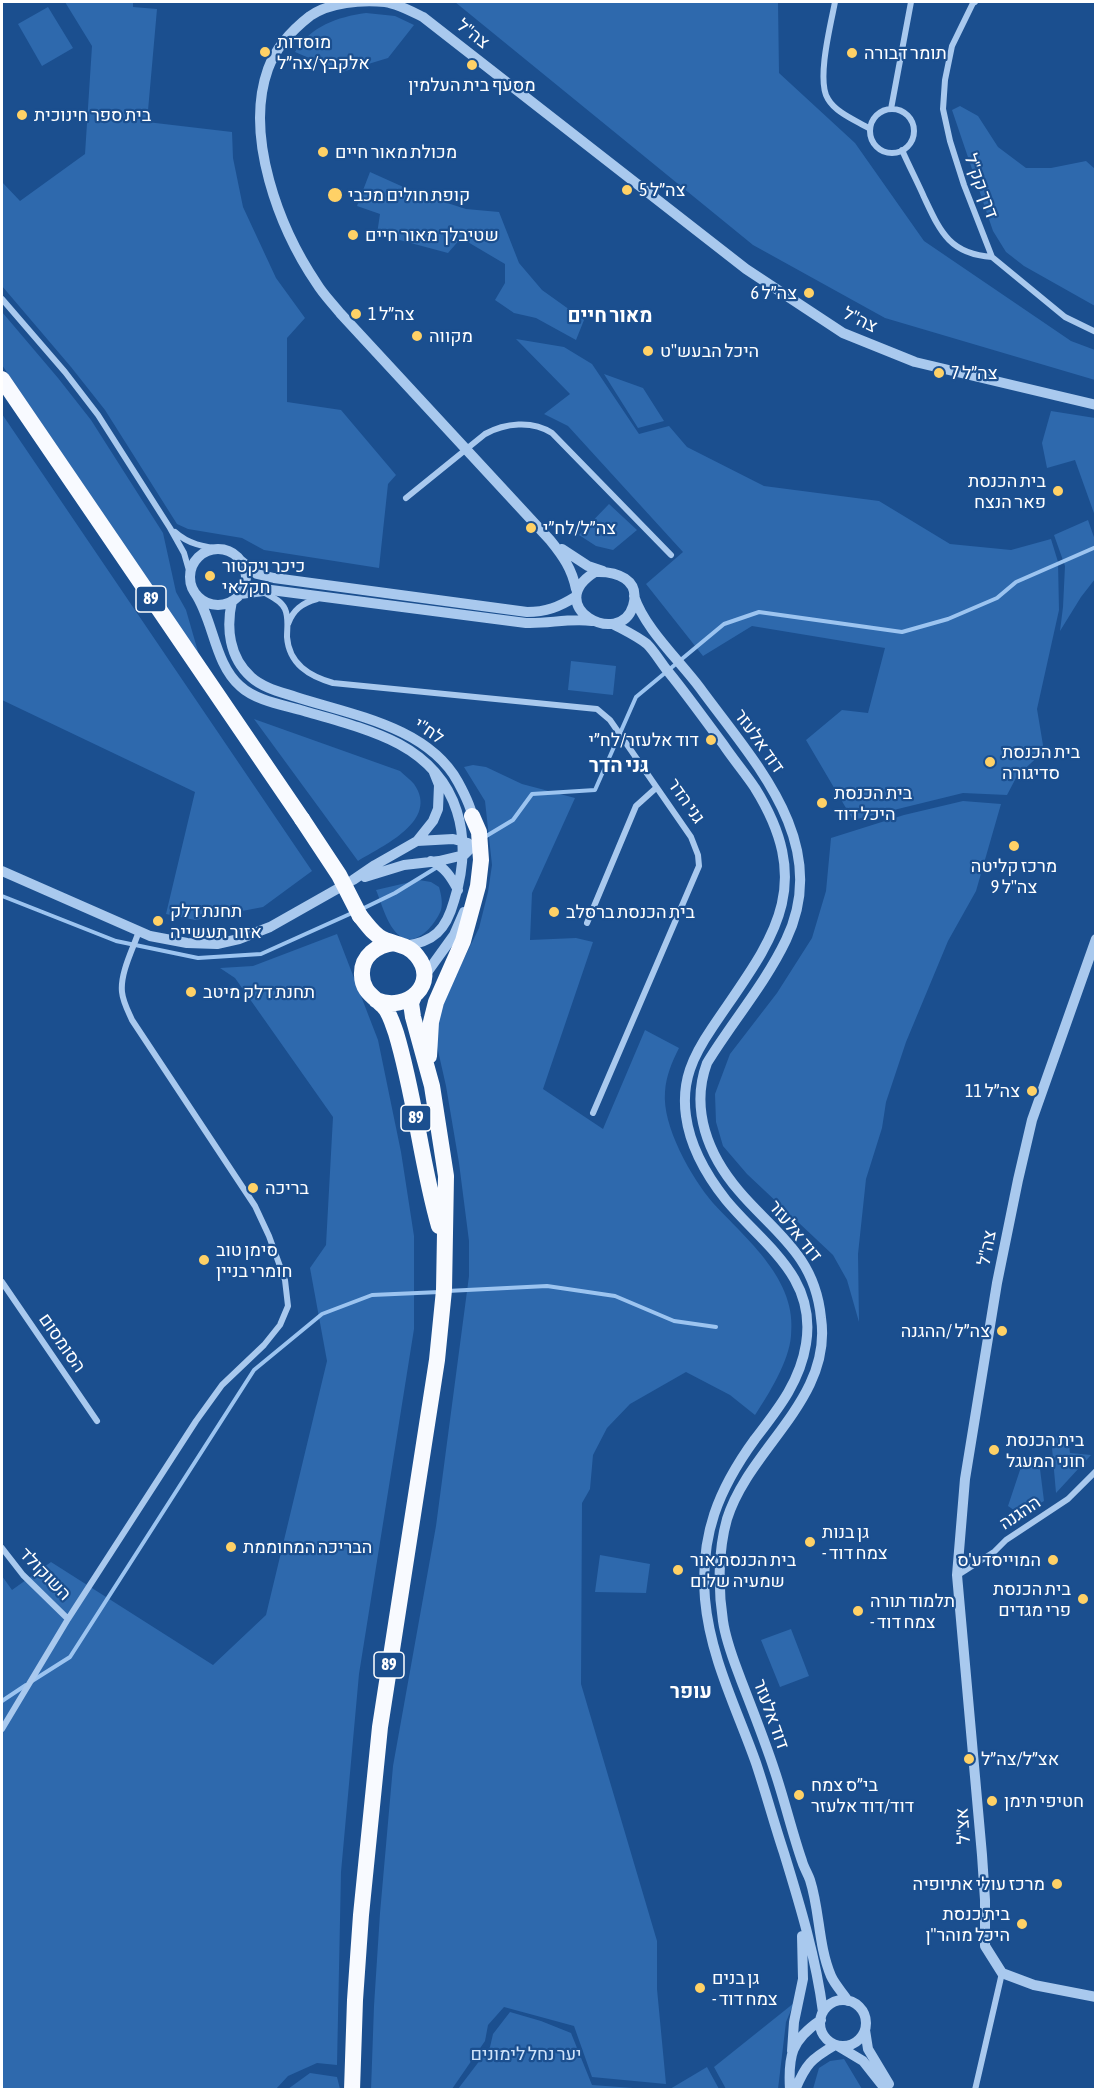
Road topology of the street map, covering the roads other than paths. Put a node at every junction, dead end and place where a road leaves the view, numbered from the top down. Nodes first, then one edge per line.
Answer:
1 (835, 2) edge
2 (911, 2) edge
3 (975, 2) edge
4 (329, 4) edge
5 (891, 109) junction
6 (870, 129) junction
7 (902, 150) junction
8 (992, 257) junction
9 (2, 299) edge
10 (1095, 332) edge
11 (2, 379) edge
12 (1095, 405) edge
13 (466, 448) junction
14 (406, 498) dead end
15 (170, 528) junction
16 (550, 540) junction
17 (222, 549) junction
18 (671, 555) dead end
19 (241, 561) junction
20 (603, 571) junction
21 (190, 574) junction
22 (260, 590) junction
23 (195, 593) junction
24 (576, 593) junction
25 (634, 596) junction
26 (236, 597) junction
27 (324, 597) junction
28 (592, 621) junction
29 (613, 624) junction
30 (288, 625) junction
31 (433, 770) junction
32 (656, 788) junction
33 (472, 816) junction
34 (462, 840) junction
35 (417, 841) junction
36 (474, 845) junction
37 (464, 855) junction
38 (430, 861) junction
39 (2, 871) edge
40 (353, 880) junction
41 (458, 890) junction
42 (360, 916) junction
43 (587, 923) dead end
44 (139, 931) junction
45 (1095, 939) edge
46 (399, 945) junction
47 (368, 956) junction
48 (423, 978) junction
49 (414, 996) junction
50 (376, 1000) junction
51 (429, 1075) junction
52 (593, 1113) dead end
53 (444, 1242) junction
54 (2, 1282) edge
55 (98, 1421) dead end
56 (1095, 1471) edge
57 (2, 1548) edge
58 (957, 1575) junction
59 (68, 1619) junction
60 (2, 1729) edge
61 (794, 1888) junction
62 (1002, 1973) junction
63 (1095, 1997) edge
64 (848, 2001) junction
65 (822, 2016) junction
66 (865, 2030) junction
67 (835, 2044) junction
68 (792, 2051) junction
69 (352, 2090) edge
70 (790, 2090) edge
71 (795, 2090) edge
72 (886, 2090) edge
73 (892, 2090) edge
74 (975, 2090) edge

1 - 6 street
2 - 5 street
3 - 8 street, דרך קק"ל
4 - 12 street, צה"ל
4 - 13 street, צה"ל
5 - 6 street
5 - 7 street
6 - 7 street
7 - 8 street
8 - 10 street, דרך קק"ל
9 - 15 street
11 - 42 highway, 89, bridge
13 - 14 street
13 - 16 street, צה"ל
13 - 18 street
15 - 17 street
15 - 21 street
16 - 20 street, צה"ל
16 - 24 street, צה"ל
17 - 19 street
17 - 21 street
19 - 24 street
19 - 26 street
20 - 24 street
20 - 25 street
21 - 23 street
22 - 26 street
22 - 27 street
22 - 30 street, גני הדר
23 - 26 street
23 - 31 street, לח"י
24 - 28 street
25 - 29 street
25 - 64 street, דוד אלעזר
26 - 33 street, לח"י
27 - 28 street
27 - 30 street
28 - 29 street
29 - 61 street, דוד אלעזר
30 - 32 street, גני הדר
31 - 34 street, לח"י
31 - 35 street
32 - 43 street
32 - 52 street, גני הדר
33 - 36 street, לח"י
33 - 51 highway
34 - 35 street
34 - 36 street
34 - 37 street, לח"י
35 - 40 street
36 - 37 street
36 - 48 street, לח"י
37 - 38 street
37 - 41 street, לח"י
38 - 40 street
38 - 41 street
39 - 44 street
40 - 44 street
41 - 46 street, לח"י
42 - 46 highway, 89
42 - 47 highway, 89
44 - 59 street
45 - 58 street, צה"ל
46 - 47 highway
46 - 48 highway, 89
47 - 50 highway, 89
48 - 49 highway, 89
49 - 50 highway
49 - 51 highway, 89
50 - 53 highway, 89
51 - 53 highway, 89
53 - 69 highway, 89
54 - 55 street, הסומסום
56 - 58 street, ההגנה
57 - 59 street, השוקולד
58 - 62 street, אצ"ל
59 - 60 street
61 - 65 street, דוד אלעזר
61 - 68 street
62 - 63 street
62 - 74 street
64 - 65 street
64 - 66 street
65 - 67 street
65 - 68 street
66 - 67 street
66 - 73 street
67 - 71 street
67 - 72 street
68 - 70 street

